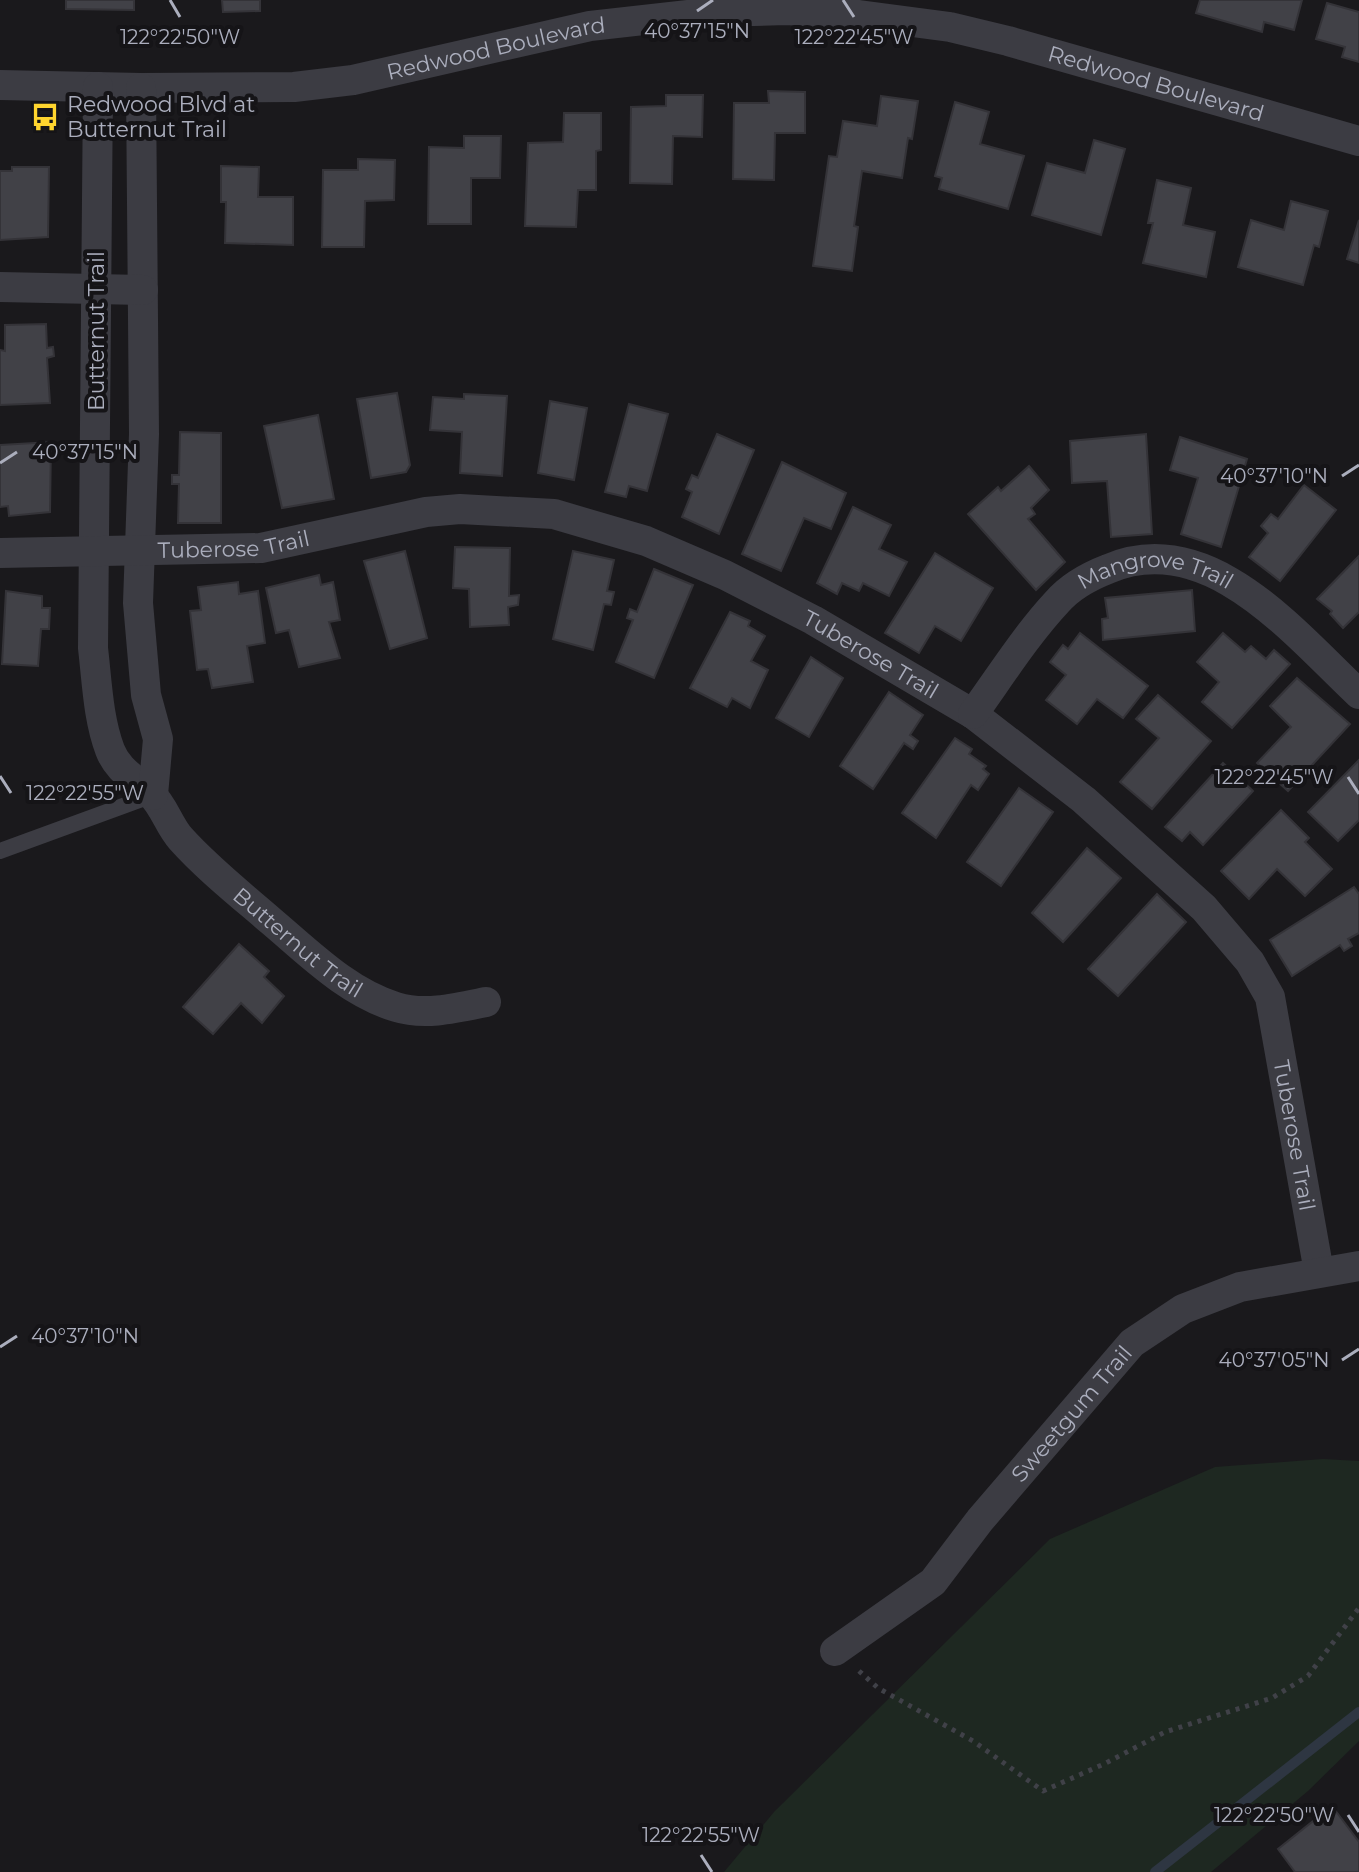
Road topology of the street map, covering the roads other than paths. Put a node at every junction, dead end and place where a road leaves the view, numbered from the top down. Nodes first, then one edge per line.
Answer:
1 (0, 85) edge
2 (98, 87) junction
3 (141, 88) junction
4 (1359, 141) edge
5 (0, 287) edge
6 (97, 289) junction
7 (143, 290) junction
8 (141, 552) junction
9 (0, 553) edge
10 (95, 553) junction
11 (1359, 694) edge
12 (973, 714) junction
13 (153, 795) junction
14 (0, 851) edge
15 (486, 1002) dead end
16 (1359, 1266) edge
17 (1319, 1272) junction
18 (835, 1651) road end

1 - 2 street, Redwood Boulevard
2 - 3 street, Redwood Boulevard
2 - 6 street, Butternut Trail
3 - 4 street, Redwood Boulevard
3 - 7 street
5 - 6 street
6 - 7 street
6 - 10 street, Butternut Trail
7 - 8 street
8 - 10 street, Tuberose Trail
8 - 12 street, Tuberose Trail
8 - 13 street
9 - 10 street, Tuberose Trail
10 - 13 street, Butternut Trail
11 - 12 street, Mangrove Trail
12 - 17 street, Tuberose Trail
13 - 14 lane
13 - 15 street, Butternut Trail
16 - 17 street, Sweetgum Trail
17 - 18 street, Sweetgum Trail

